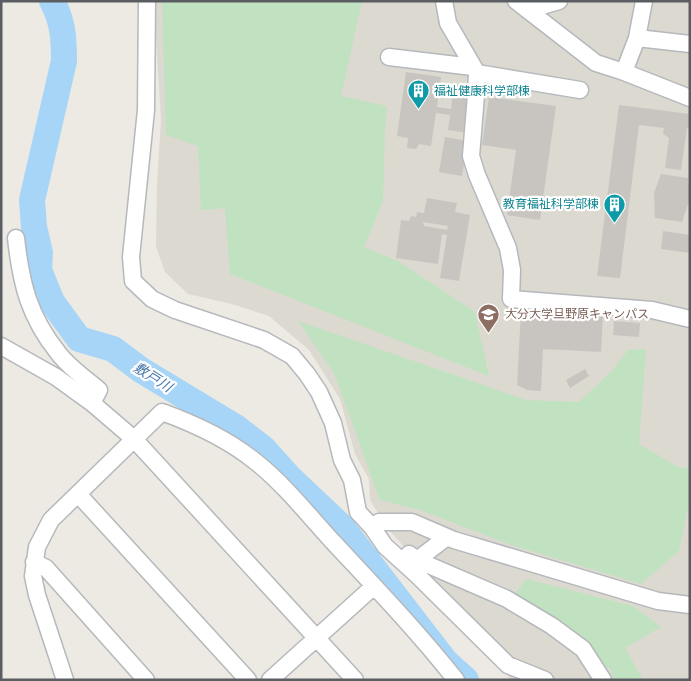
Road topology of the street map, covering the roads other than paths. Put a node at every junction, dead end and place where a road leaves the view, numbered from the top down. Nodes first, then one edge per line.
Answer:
1 (147, 1) edge
2 (444, 1) edge
3 (559, 1) edge
4 (644, 1) edge
5 (522, 6) edge
6 (637, 38) junction
7 (690, 44) edge
8 (389, 57) dead end
9 (475, 70) junction
10 (624, 72) junction
11 (580, 90) dead end
12 (690, 98) edge
13 (16, 238) dead end
14 (690, 319) edge
15 (1, 346) edge
16 (92, 403) junction
17 (134, 439) junction
18 (78, 494) junction
19 (447, 537) junction
20 (417, 560) junction
21 (34, 562) junction
22 (374, 586) junction
23 (690, 605) edge
24 (317, 638) junction
25 (65, 680) edge
26 (146, 680) edge
27 (248, 680) edge
28 (270, 680) edge
29 (355, 680) edge
30 (456, 680) edge
31 (545, 680) edge
32 (603, 680) edge

1 - 31 street
2 - 9 street
3 - 5 street
4 - 6 street
5 - 10 street
6 - 7 street
6 - 10 street
8 - 9 street
9 - 11 street
9 - 14 street
10 - 12 street
13 - 16 street
15 - 16 street
16 - 17 street
17 - 18 street
17 - 22 street
17 - 24 street
18 - 21 street
18 - 27 street
19 - 20 street
19 - 20 street
19 - 23 street
20 - 32 street
21 - 25 street
21 - 26 street
22 - 24 street
22 - 30 street
24 - 28 street
24 - 29 street

